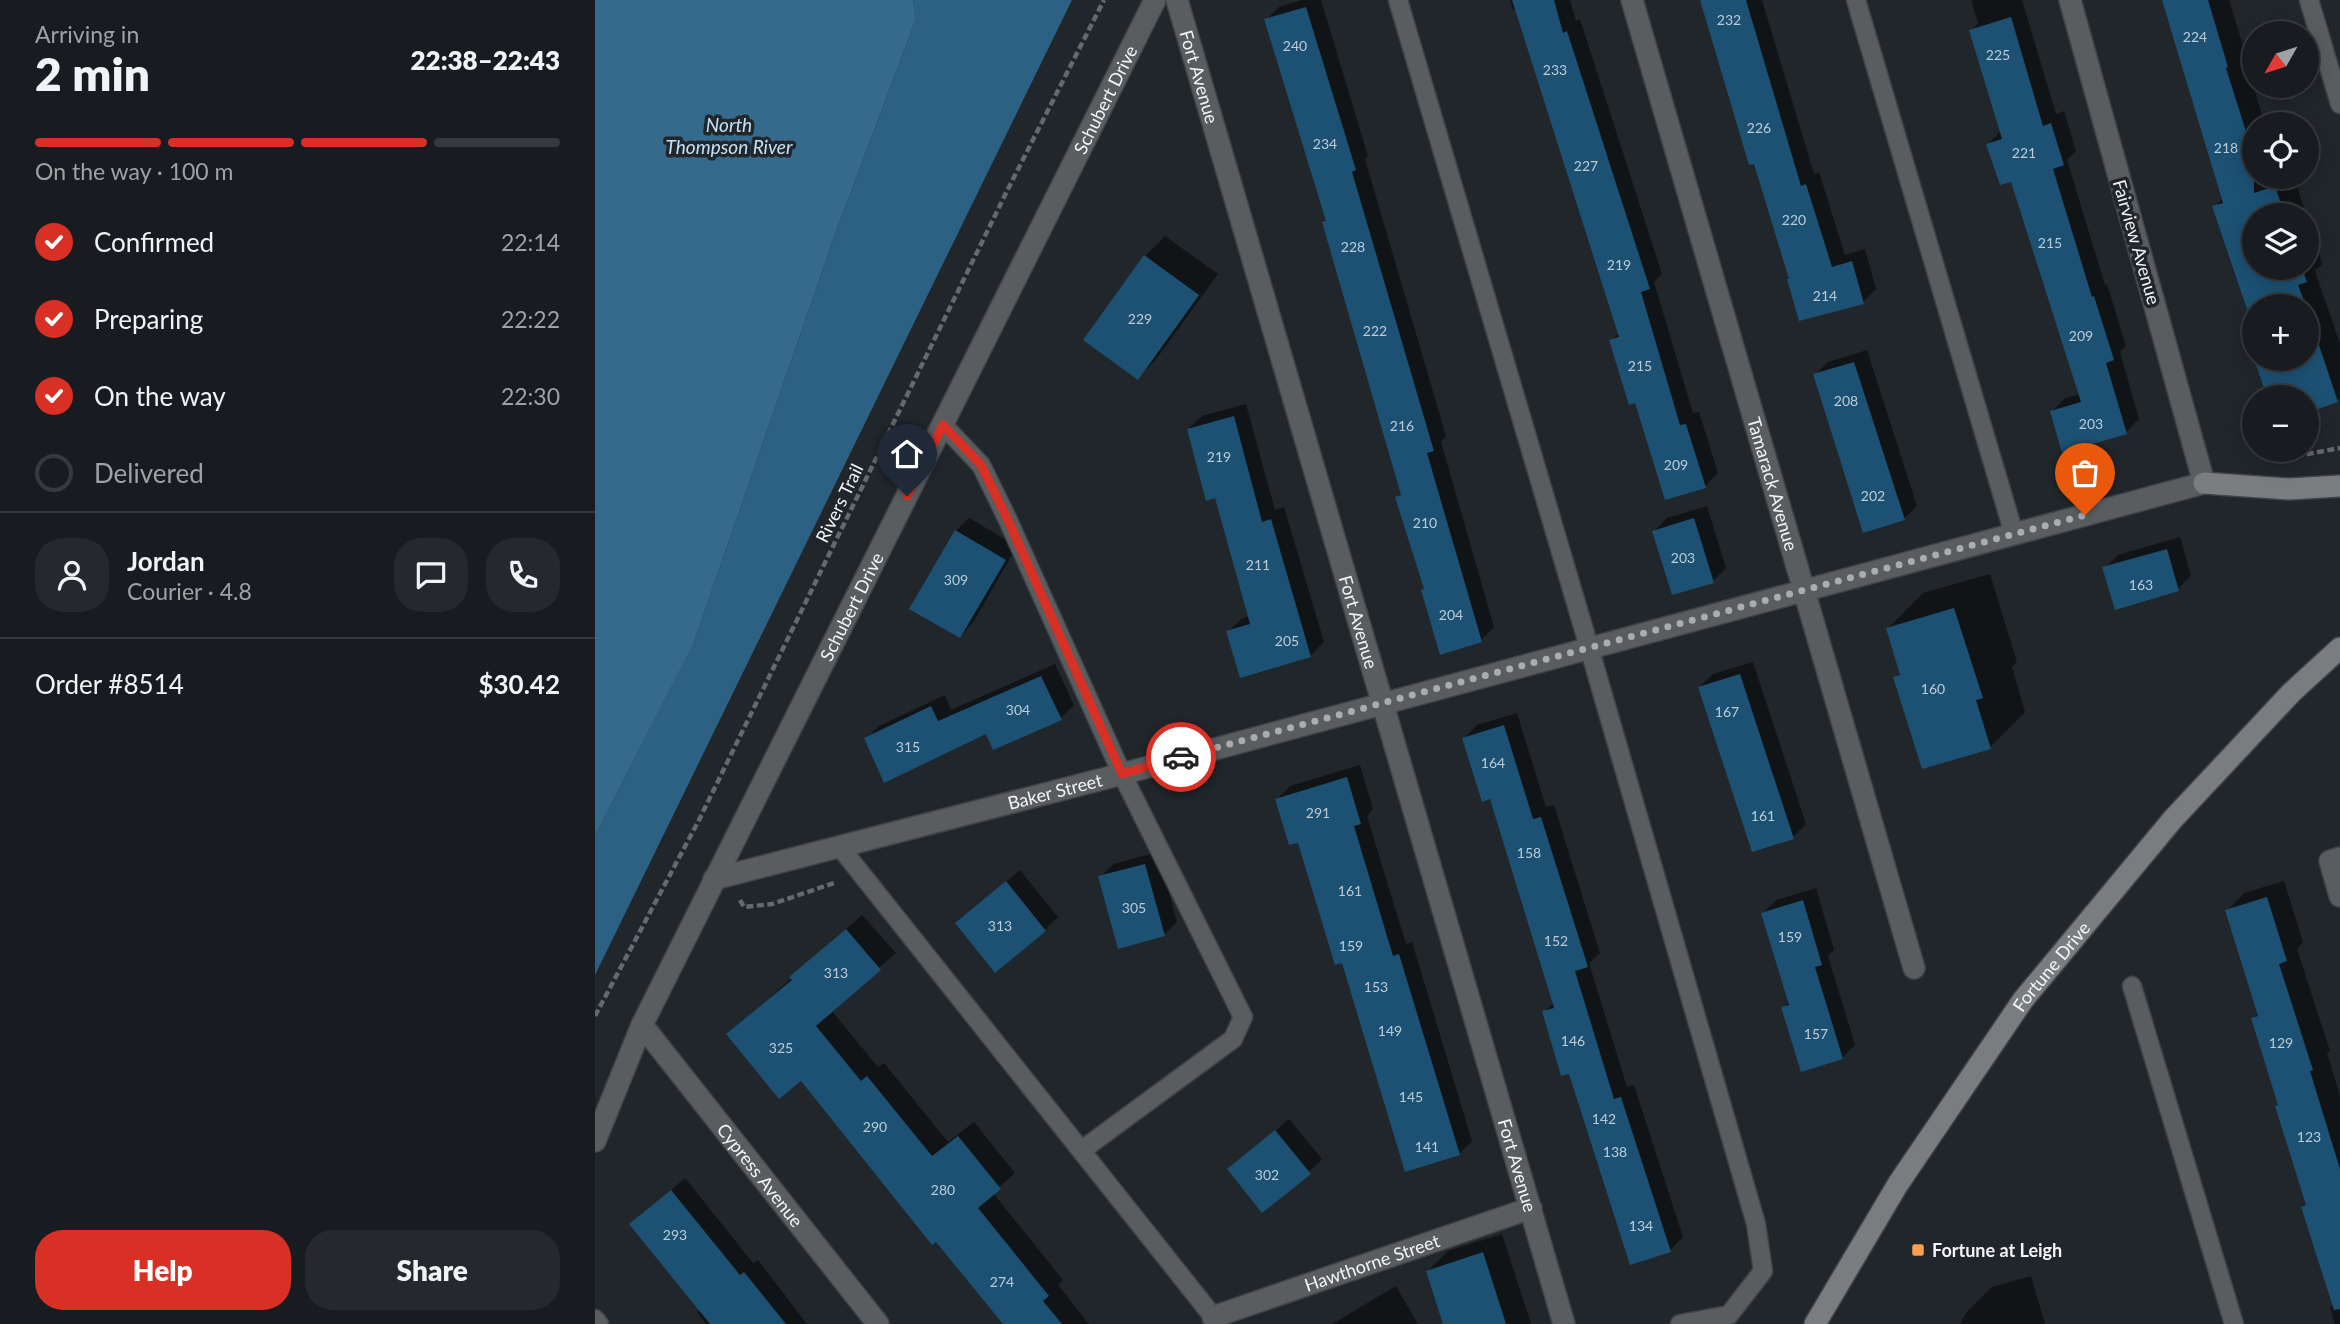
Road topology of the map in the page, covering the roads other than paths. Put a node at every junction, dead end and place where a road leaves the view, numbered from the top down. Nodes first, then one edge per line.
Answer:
1 (1155, 0) edge
2 (1177, 0) edge
3 (1398, 0) edge
4 (1632, 0) edge
5 (1856, 0) edge
6 (2070, 0) edge
7 (2309, 0) edge
8 (2340, 104) edge
9 (943, 425) junction
10 (2204, 483) junction
11 (2340, 486) edge
12 (2014, 534) junction
13 (1804, 589) junction
14 (1589, 647) junction
15 (2340, 649) edge
16 (1384, 702) junction
17 (1122, 774) junction
18 (840, 847) junction
19 (2335, 859) edge
20 (715, 879) junction
21 (2340, 896) edge
22 (1915, 968) dead end
23 (2132, 986) dead end
24 (642, 1025) junction
25 (595, 1141) edge
26 (1082, 1150) junction
27 (1531, 1208) junction
28 (595, 1319) edge
29 (1216, 1321) edge
30 (599, 1324) edge
31 (878, 1324) edge
32 (1565, 1324) edge
33 (1680, 1324) edge
34 (1815, 1324) edge
35 (2234, 1324) edge

1 - 9 street, Schubert Drive
2 - 16 street, Fort Avenue
3 - 14 lane
4 - 13 street, Tamarack Avenue
5 - 12 lane
6 - 10 street, Fairview Avenue
7 - 8 lane
9 - 17 lane
9 - 20 street, Schubert Drive
10 - 11 main road
10 - 12 street, Baker Street
12 - 13 street, Baker Street
13 - 14 street, Baker Street
13 - 22 street, Tamarack Avenue
14 - 16 street, Baker Street
14 - 33 lane
15 - 34 main road, Fortune Drive
16 - 17 street, Baker Street
16 - 27 street, Fort Avenue
17 - 18 street, Baker Street
17 - 26 lane
18 - 20 street, Baker Street
18 - 26 lane
19 - 21 street
20 - 24 street, Schubert Drive
23 - 35 lane
24 - 25 street, Schubert Drive
24 - 31 street, Cypress Avenue
26 - 29 lane
27 - 29 street, Hawthorne Street
27 - 32 street, Fort Avenue
28 - 30 lane

